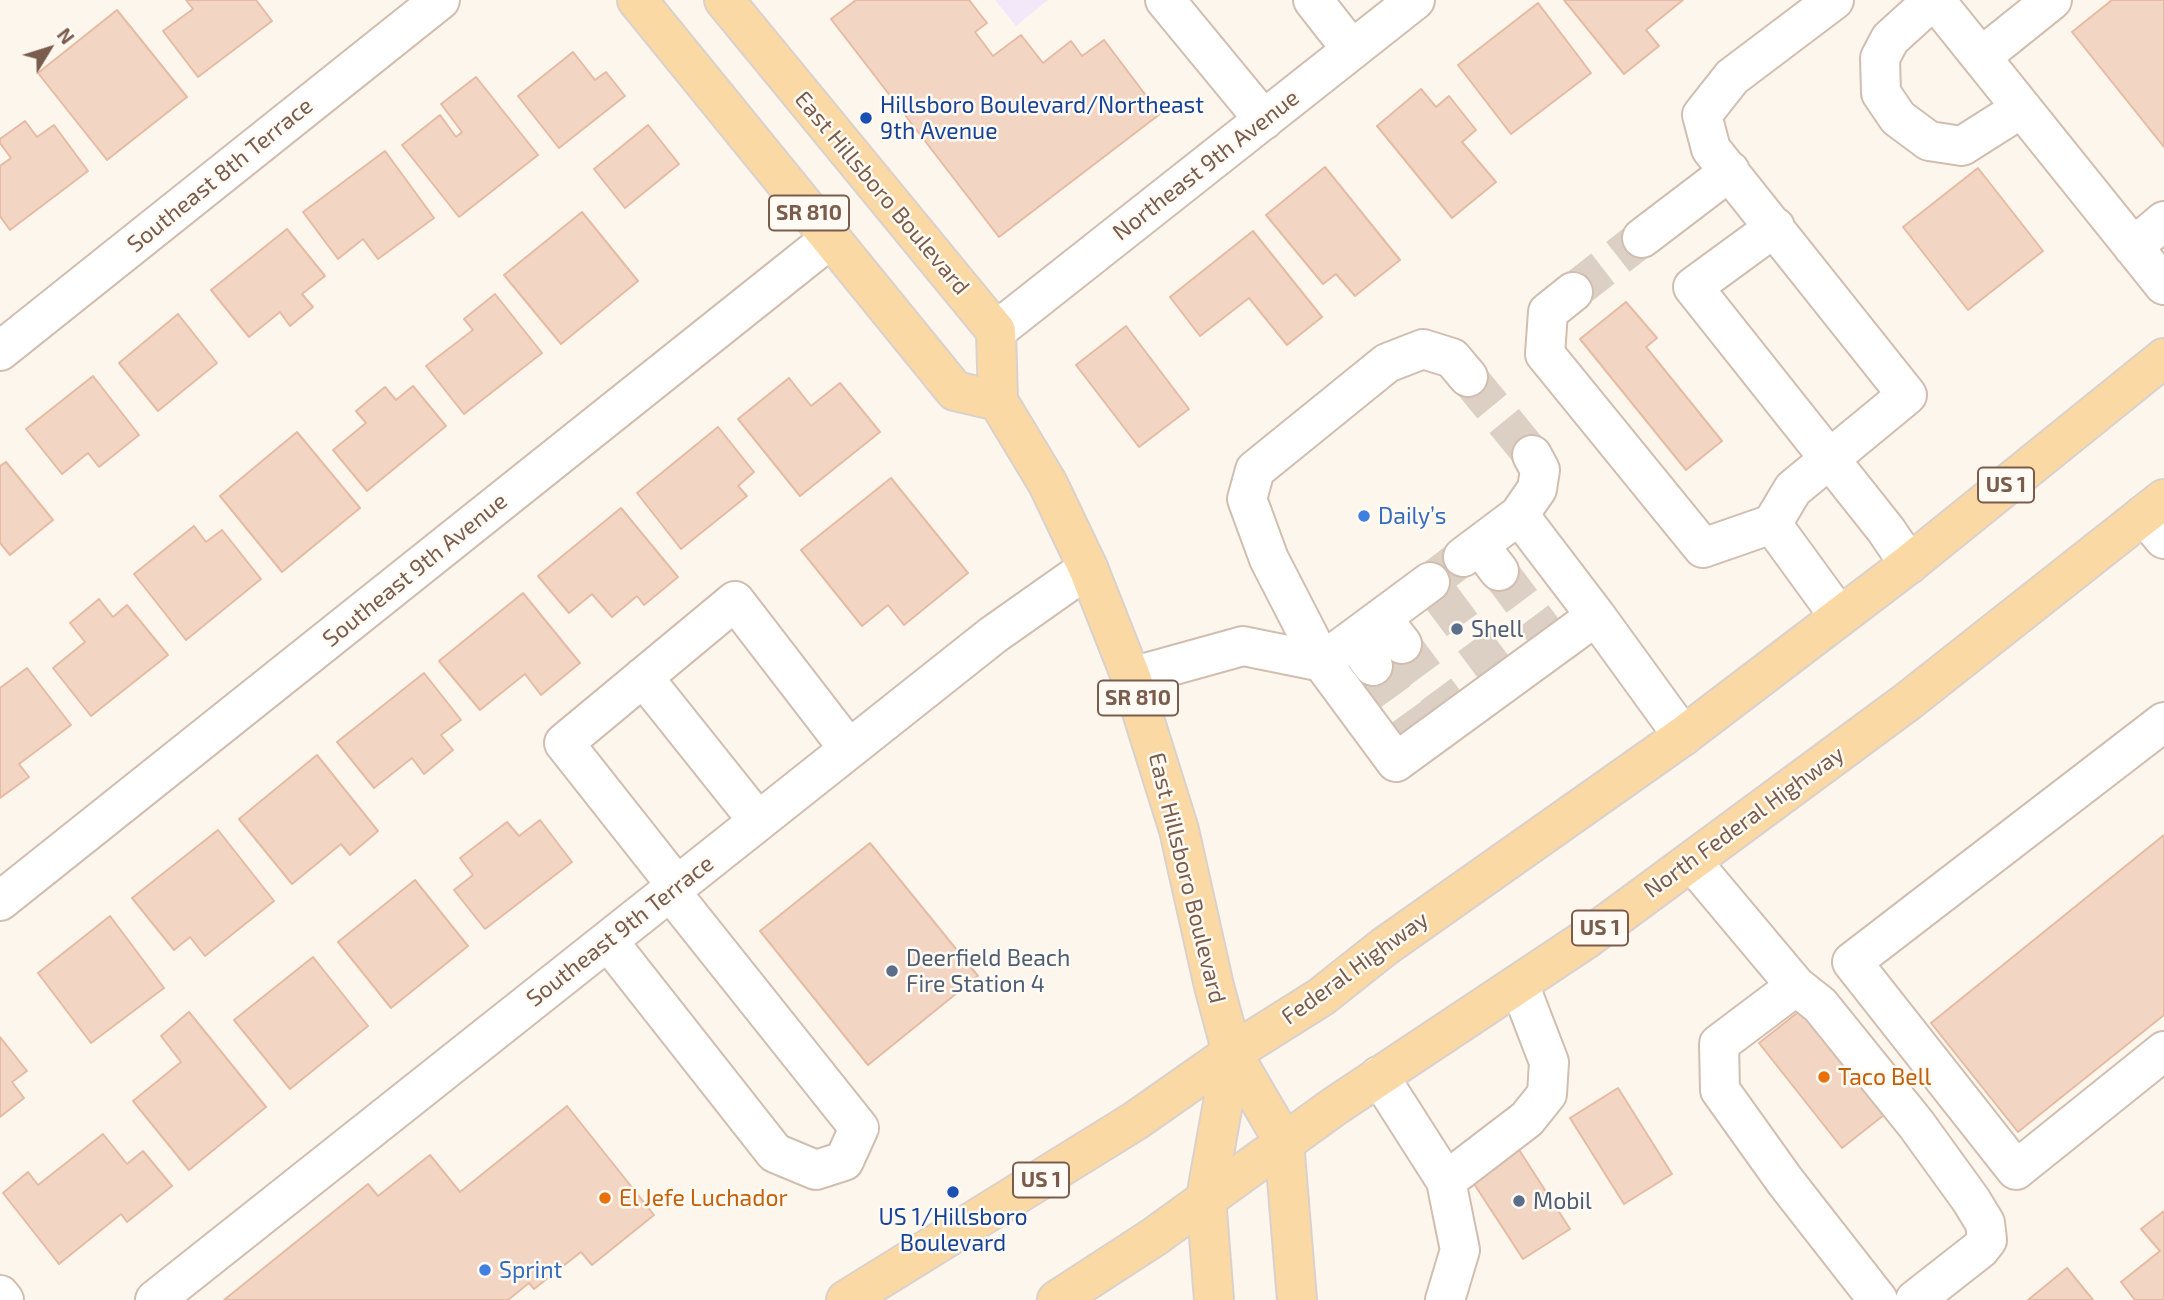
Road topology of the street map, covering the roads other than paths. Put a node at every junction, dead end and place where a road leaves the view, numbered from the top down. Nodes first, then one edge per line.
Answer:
1 (440, 0) edge
2 (637, 0) edge
3 (724, 0) edge
4 (1165, 0) edge
5 (1313, 0) edge
6 (1415, 0) edge
7 (1834, 0) edge
8 (1934, 0) edge
9 (2052, 0) edge
10 (1352, 50) junction
11 (1981, 57) junction
12 (2022, 107) junction
13 (1264, 120) junction
14 (1731, 171) junction
15 (2164, 221) edge
16 (1775, 227) junction
17 (1642, 238) tunnel mouth
18 (830, 239) junction
19 (2133, 247) junction
20 (2164, 285) edge
21 (1573, 292) tunnel mouth
22 (996, 331) junction
23 (0, 351) edge
24 (2164, 358) edge
25 (1468, 377) tunnel mouth
26 (998, 401) junction
27 (1532, 455) tunnel mouth
28 (1829, 460) junction
29 (1519, 515) junction
30 (2157, 518) edge
31 (1772, 524) junction
32 (1480, 558) tunnel mouth
33 (1909, 564) junction
34 (1088, 568) junction
35 (1430, 582) dead end
36 (1843, 613) junction
37 (1596, 616) junction
38 (1322, 662) junction
39 (643, 677) junction
40 (1131, 677) junction
41 (2164, 722) edge
42 (1683, 736) junction
43 (849, 749) junction
44 (758, 821) junction
45 (1692, 862) junction
46 (673, 889) junction
47 (0, 901) edge
48 (608, 941) junction
49 (1519, 984) junction
50 (1796, 986) junction
51 (2164, 1051) edge
52 (1232, 1053) junction
53 (1379, 1076) junction
54 (1284, 1142) junction
55 (1446, 1181) junction
56 (1206, 1198) junction
57 (0, 1295) edge
58 (4, 1300) edge
59 (155, 1300) edge
60 (846, 1300) edge
61 (1057, 1300) edge
62 (1214, 1300) edge
63 (1297, 1300) edge
64 (1445, 1300) edge
65 (1878, 1300) edge
66 (1915, 1300) edge

1 - 23 street, Southeast 8th Terrace
2 - 18 main road, SR 810
3 - 22 main road, East Hillsboro Boulevard / SR 810
4 - 13 street
5 - 10 street
6 - 10 street, Northeast 9th Avenue
7 - 14 street
8 - 11 street
8 - 12 street
9 - 11 street
10 - 13 street, Northeast 9th Avenue
11 - 12 street
12 - 19 street
13 - 22 street, Northeast 9th Avenue
14 - 16 street
14 - 17 street
15 - 19 street
16 - 28 street
16 - 28 street
18 - 26 main road, SR 810
18 - 47 street, Southeast 9th Avenue
19 - 20 street
21 - 31 street
22 - 26 main road, East Hillsboro Boulevard / SR 810
24 - 33 main road, US 1
25 - 38 street
26 - 34 main road, East Hillsboro Boulevard / SR 810
27 - 29 street
28 - 31 street
28 - 33 street
29 - 32 street
29 - 37 street
30 - 45 main road, North Federal Highway / US 1
31 - 36 street
33 - 36 main road, US 1
34 - 40 main road, East Hillsboro Boulevard / SR 810
34 - 43 street, Southeast 9th Terrace
35 - 38 street
36 - 42 main road, Federal Highway / US 1
37 - 38 street
37 - 42 street
38 - 40 street
39 - 43 street
39 - 44 street
39 - 46 street
40 - 52 main road, East Hillsboro Boulevard / SR 810
41 - 51 street
42 - 52 main road, Federal Highway / US 1
43 - 44 street, Southeast 9th Terrace
44 - 46 street, Southeast 9th Terrace
45 - 49 main road, North Federal Highway / US 1
45 - 50 street
46 - 48 street, Southeast 9th Terrace
46 - 48 street
48 - 59 street, Southeast 9th Terrace
49 - 53 main road, North Federal Highway / US 1
49 - 55 street
50 - 65 street
50 - 66 street
52 - 54 main road, East Hillsboro Boulevard / SR 810
52 - 56 main road, East Hillsboro Boulevard / SR 810
52 - 60 main road, Federal Highway / US 1
53 - 54 main road, North Federal Highway / US 1
53 - 55 street
54 - 56 main road, North Federal Highway / US 1
54 - 63 main road, East Hillsboro Boulevard / SR 810
55 - 64 street
56 - 61 main road, US 1
56 - 62 main road, East Hillsboro Boulevard / SR 810
57 - 58 street

